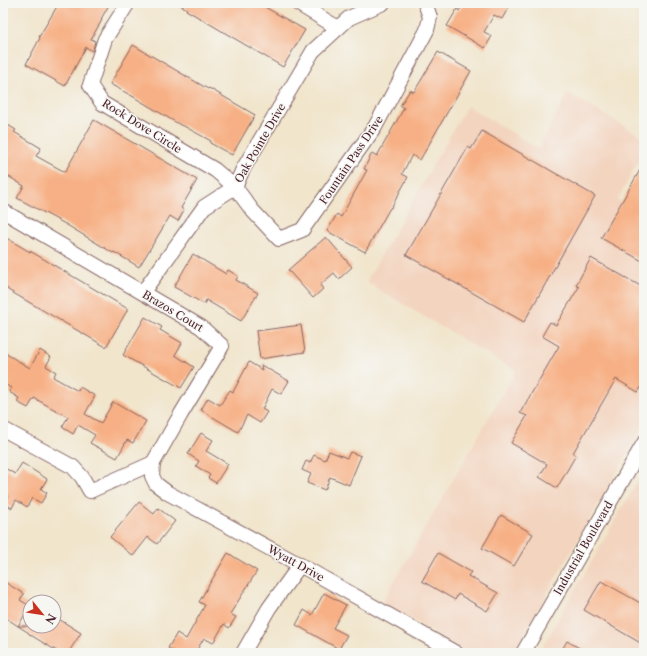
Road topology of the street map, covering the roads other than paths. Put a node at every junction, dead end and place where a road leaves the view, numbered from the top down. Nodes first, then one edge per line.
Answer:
1 (128, 3) edge
2 (297, 3) edge
3 (382, 3) edge
4 (426, 3) edge
5 (338, 28) junction
6 (235, 187) junction
7 (3, 211) edge
8 (142, 292) junction
9 (3, 429) edge
10 (644, 443) edge
11 (153, 463) junction
12 (300, 565) junction
13 (243, 653) edge
14 (456, 653) edge
15 (523, 653) edge

1 - 6 street, Rock Dove Circle
2 - 5 street
3 - 5 street, Oak Pointe Drive
4 - 6 street, Fountain Pass Drive
5 - 6 street, Oak Pointe Drive
6 - 8 street, Oak Pointe Drive
7 - 8 street, Brazos Court
8 - 11 street, Brazos Court
9 - 11 street
10 - 15 street, Industrial Boulevard
11 - 12 street, Wyatt Drive
12 - 13 street
12 - 14 street, Wyatt Drive

